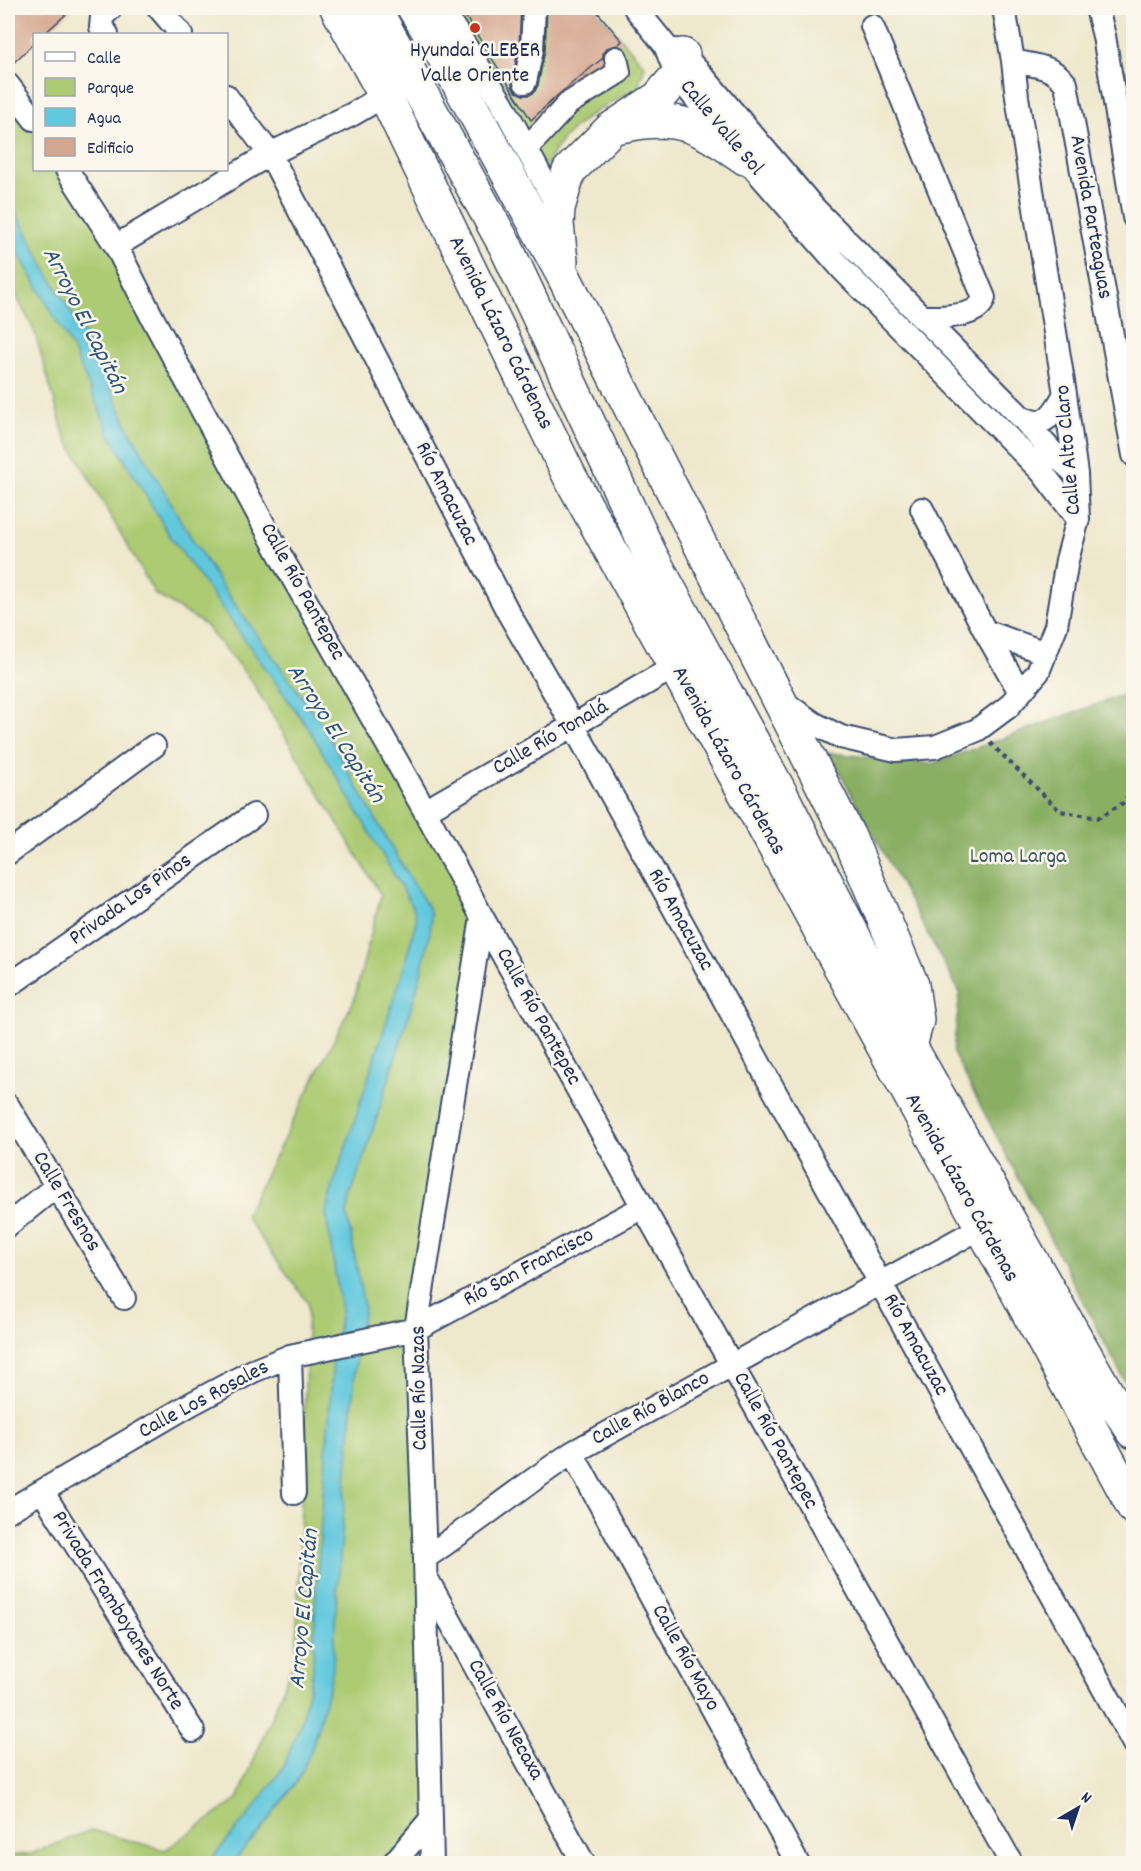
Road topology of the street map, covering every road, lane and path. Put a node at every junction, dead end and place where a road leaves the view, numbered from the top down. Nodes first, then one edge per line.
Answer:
1 (111, 8) edge
2 (337, 8) edge
3 (375, 8) edge
4 (414, 8) edge
5 (534, 8) edge
6 (635, 8) edge
7 (1004, 8) edge
8 (1097, 8) edge
9 (168, 10) edge
10 (448, 10) edge
11 (872, 26) dead end
12 (106, 33) edge
13 (180, 33) edge
14 (616, 58) dead end
15 (675, 59) junction
16 (1013, 61) junction
17 (525, 82) dead end
18 (8, 85) edge
19 (385, 95) junction
20 (228, 99) edge
21 (33, 118) edge
22 (611, 129) junction
23 (527, 148) junction
24 (270, 154) junction
25 (745, 158) junction
26 (68, 171) edge
27 (558, 208) junction
28 (1134, 217) edge
29 (116, 246) junction
30 (563, 275) junction
31 (921, 318) junction
32 (1065, 394) junction
33 (1022, 418) junction
34 (1134, 455) edge
35 (1076, 474) junction
36 (922, 509) dead end
37 (1078, 519) junction
38 (985, 631) junction
39 (1045, 653) junction
40 (676, 666) junction
41 (1020, 692) junction
42 (779, 699) junction
43 (573, 725) junction
44 (977, 730) junction
45 (154, 746) dead end
46 (1134, 786) edge
47 (425, 811) junction
48 (254, 815) dead end
49 (8, 853) edge
50 (482, 917) junction
51 (8, 986) edge
52 (910, 1046) junction
53 (8, 1106) edge
54 (55, 1187) junction
55 (643, 1208) junction
56 (8, 1225) edge
57 (982, 1227) junction
58 (880, 1282) junction
59 (124, 1298) dead end
60 (416, 1329) junction
61 (290, 1356) junction
62 (732, 1364) junction
63 (1134, 1432) edge
64 (572, 1453) junction
65 (42, 1491) junction
66 (294, 1493) dead end
67 (1133, 1507) edge
68 (8, 1511) edge
69 (425, 1567) junction
70 (193, 1731) dead end
71 (1134, 1744) edge
72 (431, 1819) junction
73 (393, 1863) edge
74 (432, 1863) edge
75 (584, 1863) edge
76 (798, 1863) edge
77 (1012, 1863) edge

1 - 12 street
2 - 19 highway, Avenida Lázaro Cárdenas
3 - 52 highway, Avenida Lázaro Cárdenas
4 - 30 highway
5 - 17 street
6 - 15 street
7 - 16 street, Calle Alto Claro
8 - 28 street
9 - 13 street
10 - 23 street
11 - 31 street
14 - 23 street
15 - 22 highway
15 - 25 street, Calle Valle Sol
15 - 31 street, Calle Valle Sol
16 - 32 street, Calle Alto Claro
16 - 34 street, Avenida Parteaguas
18 - 21 street
19 - 24 street
19 - 40 highway, Avenida Lázaro Cárdenas
20 - 24 street, Río Amacuzac
22 - 25 highway
22 - 27 highway
23 - 27 street
24 - 29 street
24 - 43 street, Río Amacuzac
25 - 37 street, Calle Valle Sol
26 - 29 street, Calle Río Pantepec
27 - 30 highway
29 - 47 street, Calle Río Pantepec
30 - 42 highway
31 - 33 street, Calle Valle Sol
32 - 33 street
32 - 35 street, Calle Alto Claro
33 - 35 street, Calle Valle Sol
35 - 37 street, Calle Alto Claro
36 - 38 street
37 - 39 street, Calle Alto Claro
38 - 39 street
38 - 41 street
39 - 41 street, Calle Alto Claro
40 - 43 street, Calle Río Tonalá
40 - 57 highway, Avenida Lázaro Cárdenas
41 - 44 street, Calle Alto Claro
42 - 44 street, Calle Alto Claro
42 - 52 highway
43 - 47 street, Calle Río Tonalá
43 - 58 street, Río Amacuzac
44 - 46 path
45 - 49 street
47 - 50 street, Calle Río Pantepec
48 - 51 street, Privada Los Pinos
50 - 55 street, Calle Río Pantepec
50 - 60 street, Calle Río Nazas
52 - 63 highway, Avenida Lázaro Cárdenas
53 - 54 street, Calle Fresnos
54 - 56 street
54 - 59 street, Calle Fresnos
55 - 60 street, Río San Francisco
55 - 62 street, Calle Río Pantepec
57 - 58 street, Calle Río Blanco
57 - 67 highway, Avenida Lázaro Cárdenas
58 - 62 street, Calle Río Blanco
58 - 71 street, Río Amacuzac
60 - 61 street, Calle Los Rosales
60 - 69 street, Calle Río Nazas
61 - 65 street, Calle Los Rosales
61 - 66 street
62 - 64 street, Calle Río Blanco
62 - 77 street, Calle Río Pantepec
64 - 69 street, Calle Río Blanco
64 - 76 street, Calle Río Mayo
65 - 68 street, Calle Los Rosales
65 - 70 street, Privada Framboyanes Norte
69 - 72 street, Calle Río Nazas
69 - 75 street, Calle Río Necaxa
72 - 73 street
72 - 74 street, Calle Río Nazas

